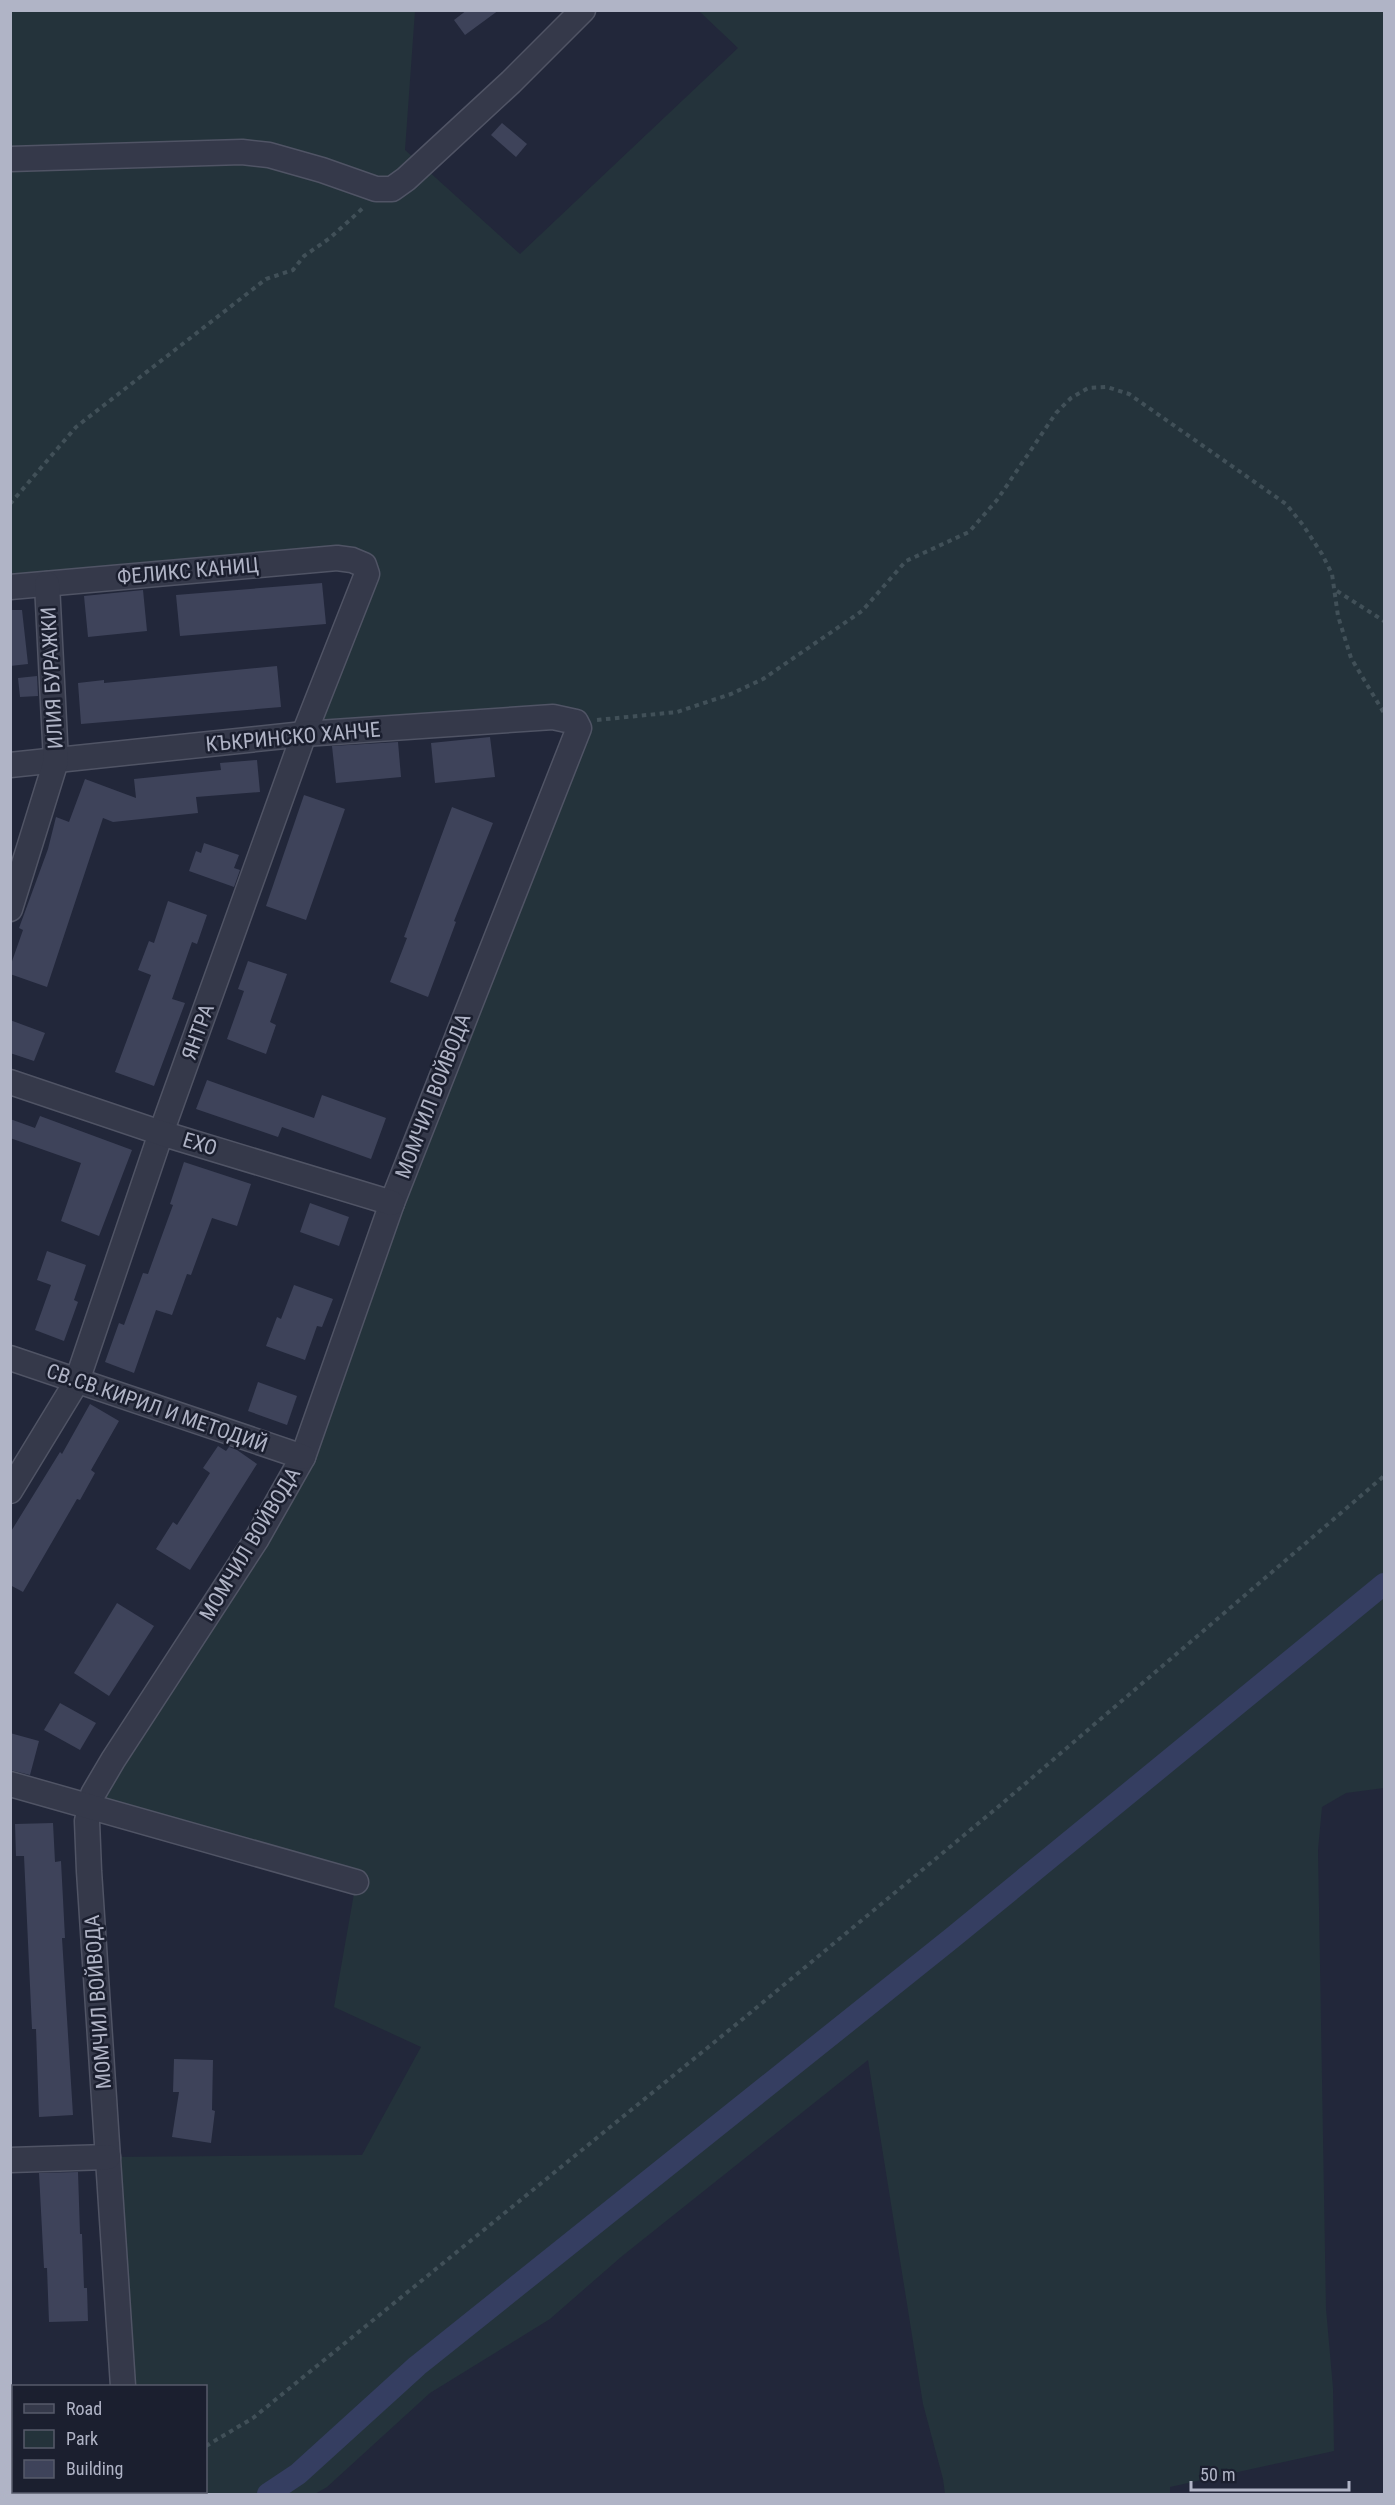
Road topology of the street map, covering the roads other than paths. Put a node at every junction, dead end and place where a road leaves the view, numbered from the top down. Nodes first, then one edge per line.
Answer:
1 (582, 10) edge
2 (10, 159) edge
3 (364, 565) joint
4 (47, 584) junction
5 (10, 587) edge
6 (576, 722) joint
7 (304, 734) junction
8 (56, 761) junction
9 (10, 765) edge
10 (10, 909) edge
11 (10, 1082) edge
12 (161, 1132) junction
13 (392, 1203) junction
14 (10, 1358) edge
15 (77, 1381) junction
16 (303, 1457) junction
17 (10, 1491) edge
18 (10, 1784) edge
19 (89, 1806) junction
20 (356, 1882) dead end
21 (108, 2157) junction
22 (10, 2160) edge
23 (123, 2385) edge

1 - 2 street
3 - 4 street, ФЕЛИКС КАНИЦ
3 - 7 street, ЯНТРА
4 - 5 street, ФЕЛИКС КАНИЦ
4 - 8 street, ИЛИЯ БУРАЖКИ
6 - 7 street, КЪКРИНСКО ХАНЧЕ
6 - 13 street, МОМЧИЛ ВОЙВОДА
7 - 8 street, КЪКРИНСКО ХАНЧЕ
7 - 12 street, ЯНТРА
8 - 9 street, КЪКРИНСКО ХАНЧЕ
8 - 10 street, ИЛИЯ БУРАЖКИ
11 - 12 street, ЕХО
12 - 13 street, ЕХО
12 - 15 street, ЯНТРА
13 - 16 street, МОМЧИЛ ВОЙВОДА
14 - 15 street, СВ.СВ.КИРИЛ И МЕТОДИЙ
15 - 16 street, СВ.СВ.КИРИЛ И МЕТОДИЙ
15 - 17 street, ЯНТРА
16 - 19 street, МОМЧИЛ ВОЙВОДА
18 - 19 street
19 - 20 street
19 - 21 street, МОМЧИЛ ВОЙВОДА
21 - 22 street
21 - 23 street, МОМЧИЛ ВОЙВОДА

